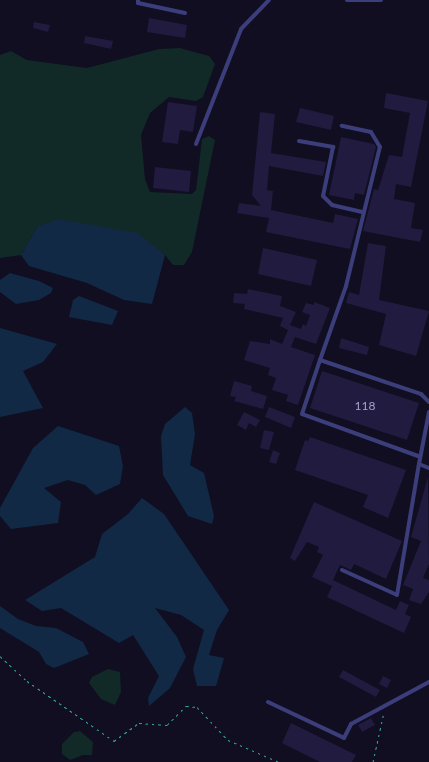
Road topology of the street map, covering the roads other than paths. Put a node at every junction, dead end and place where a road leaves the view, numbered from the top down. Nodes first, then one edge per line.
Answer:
1 (138, 0) edge
2 (268, 0) edge
3 (346, 0) edge
4 (381, 0) edge
5 (185, 13) dead end
6 (342, 126) dead end
7 (299, 141) dead end
8 (196, 144) dead end
9 (362, 212) junction
10 (320, 360) junction
11 (429, 402) edge
12 (429, 412) edge
13 (418, 456) junction
14 (419, 464) junction
15 (429, 468) edge
16 (342, 570) dead end
17 (429, 682) edge
18 (268, 702) dead end

1 - 5 lane
2 - 8 lane
3 - 4 lane
6 - 9 lane
7 - 9 lane
9 - 10 lane
10 - 11 lane
10 - 13 lane
12 - 13 lane
13 - 14 lane
14 - 15 lane
14 - 16 lane
17 - 18 lane

